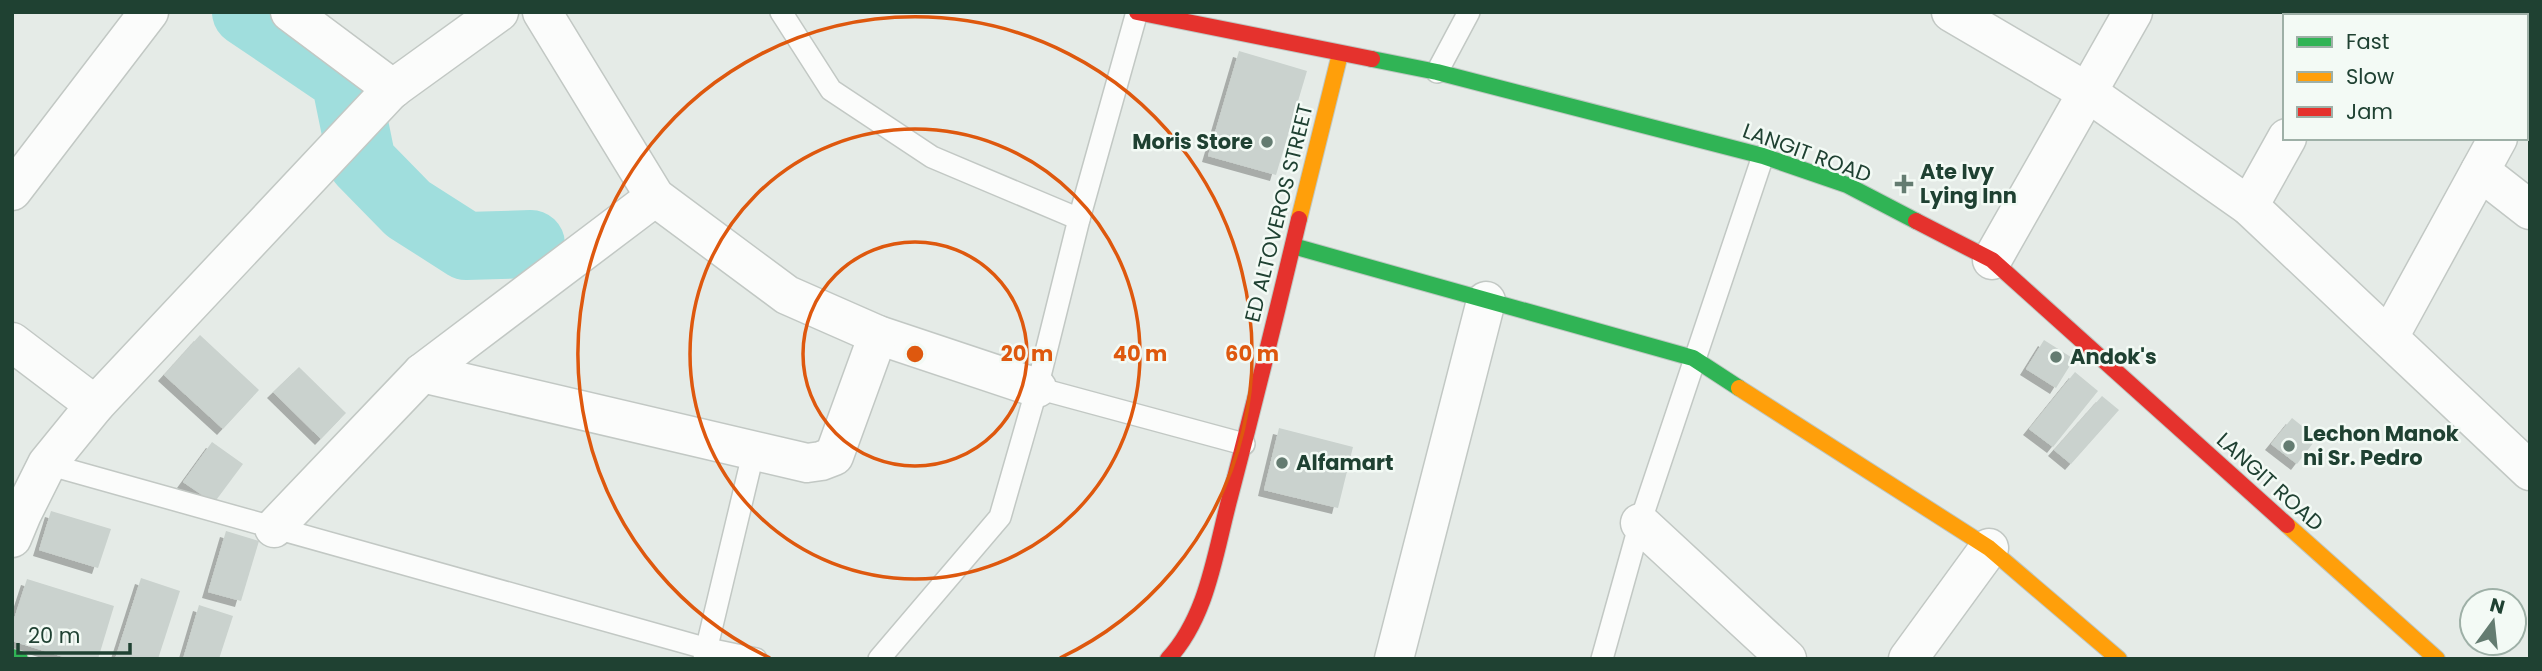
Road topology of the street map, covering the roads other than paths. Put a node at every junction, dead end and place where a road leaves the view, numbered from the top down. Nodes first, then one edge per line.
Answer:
1 (149, 12) edge
2 (290, 12) edge
3 (499, 12) edge
4 (542, 12) edge
5 (781, 12) edge
6 (1137, 12) edge
7 (1469, 12) edge
8 (1951, 12) edge
9 (2133, 12) edge
10 (1340, 54) junction
11 (1437, 72) junction
12 (392, 89) junction
13 (2087, 92) junction
14 (2286, 140) edge
15 (2497, 140) edge
16 (1762, 156) junction
17 (2480, 171) junction
18 (12, 191) edge
19 (655, 197) junction
20 (2249, 206) junction
21 (2530, 210) edge
22 (1079, 219) junction
23 (1293, 246) junction
24 (1992, 260) junction
25 (1486, 301) junction
26 (877, 335) junction
27 (2389, 337) junction
28 (12, 342) edge
29 (1693, 358) junction
30 (422, 373) junction
31 (1038, 388) junction
32 (94, 404) junction
33 (1244, 444) junction
34 (754, 450) junction
35 (47, 464) junction
36 (2530, 471) edge
37 (15, 521) edge
38 (1640, 523) junction
39 (274, 528) junction
40 (1989, 548) junction
41 (706, 654) edge
42 (12, 657) edge
43 (20, 659) edge
44 (756, 659) edge
45 (879, 659) edge
46 (1168, 659) edge
47 (1394, 659) edge
48 (1602, 659) edge
49 (1787, 659) edge
50 (1908, 659) edge
51 (2119, 659) edge
52 (2437, 659) edge

1 - 18 street
2 - 12 street
3 - 12 street
4 - 19 street
5 - 22 lane
6 - 10 street, LANGIT ROAD
6 - 22 lane
7 - 11 lane
8 - 13 street
9 - 13 street
10 - 11 street, LANGIT ROAD
10 - 23 street, ED ALTOVEROS STREET
11 - 16 street, LANGIT ROAD
12 - 32 street
13 - 20 street
13 - 24 street
14 - 20 street
15 - 17 street
16 - 24 street, LANGIT ROAD
16 - 29 lane
17 - 21 street
17 - 27 street
19 - 26 street
19 - 30 street
20 - 27 street
22 - 31 lane
23 - 25 street
23 - 33 street, ED ALTOVEROS STREET
24 - 52 street, LANGIT ROAD
25 - 29 street
25 - 47 street
26 - 31 street
26 - 34 street
27 - 36 street
28 - 32 street
29 - 38 lane
29 - 40 street
30 - 34 street
30 - 39 street
31 - 33 lane
31 - 45 lane
32 - 35 street
33 - 46 street, ED ALTOVEROS STREET
34 - 41 lane
35 - 37 street
35 - 39 lane
38 - 48 lane
38 - 49 street
39 - 41 lane
40 - 50 street
40 - 51 street
41 - 44 lane
42 - 43 street

